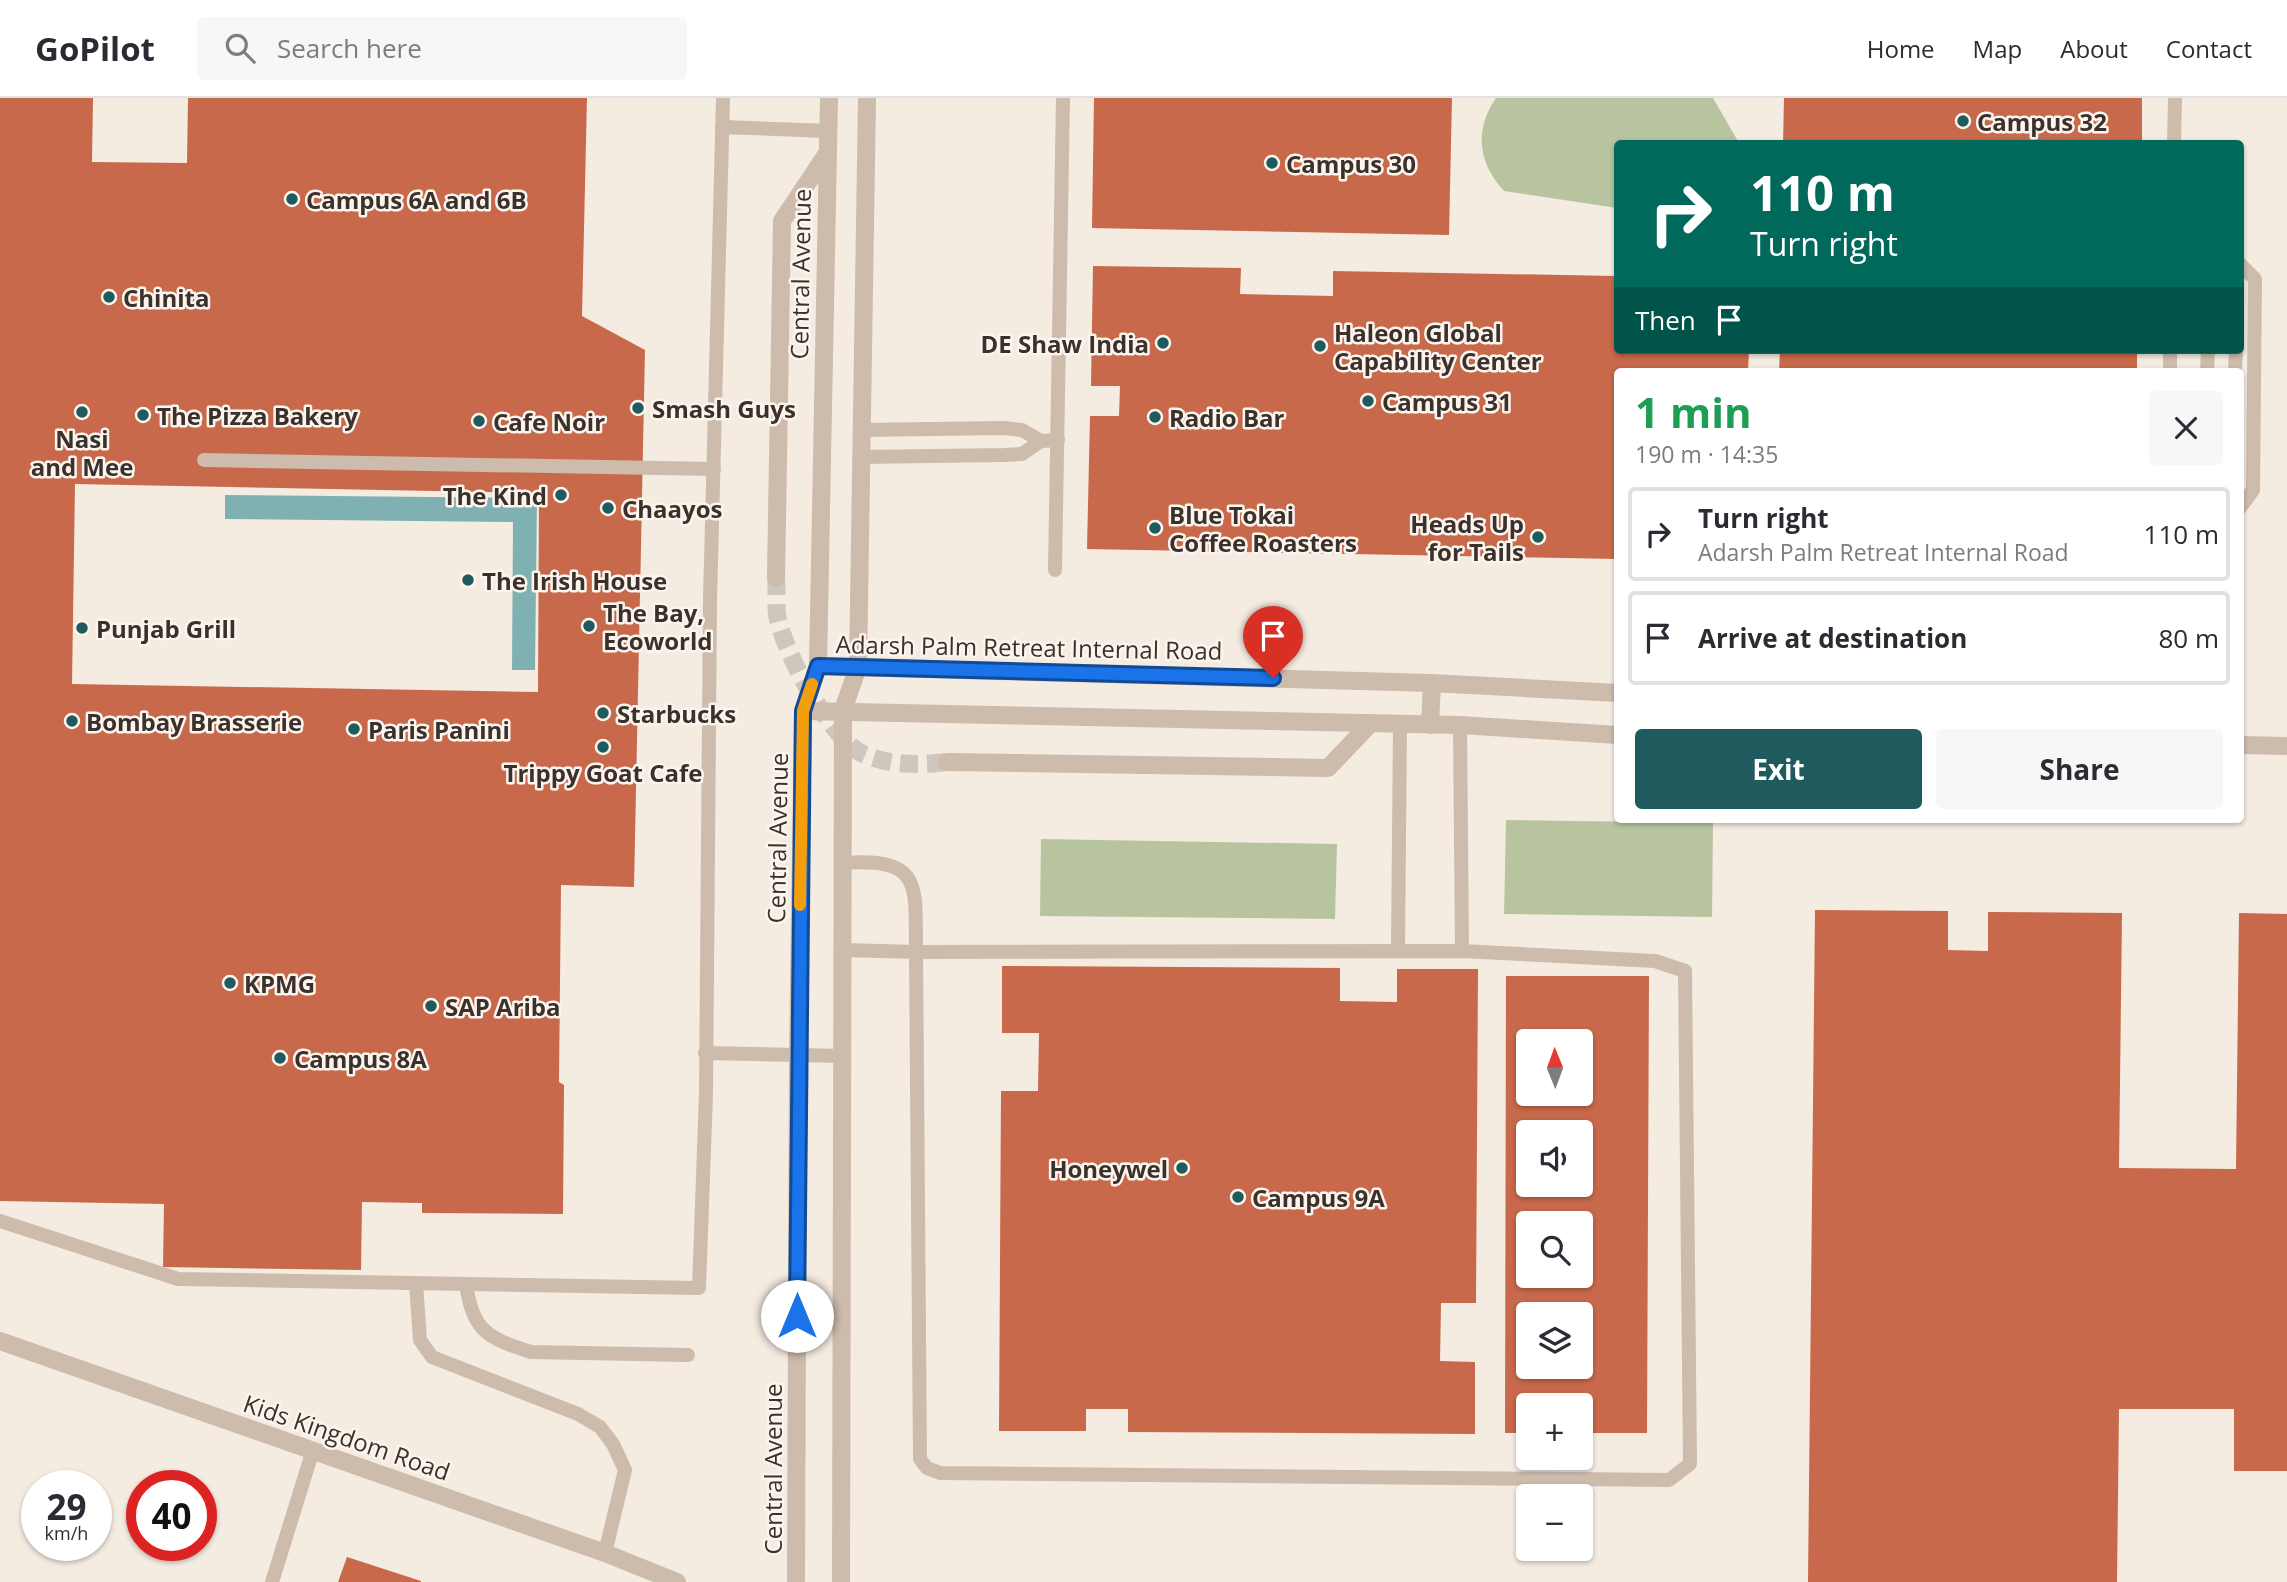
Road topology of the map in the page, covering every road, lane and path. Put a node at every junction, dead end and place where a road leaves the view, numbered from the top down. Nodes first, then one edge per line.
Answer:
1 (723, 98) edge
2 (829, 98) edge
3 (867, 98) edge
4 (1063, 98) edge
5 (2175, 98) edge
6 (722, 127) junction
7 (828, 131) junction
8 (2174, 140) edge
9 (826, 155) junction
10 (2244, 268) edge
11 (861, 430) junction
12 (1058, 440) junction
13 (1041, 441) junction
14 (860, 457) junction
15 (204, 460) dead end
16 (714, 469) junction
17 (2244, 502) edge
18 (1055, 570) dead end
19 (776, 577) tunnel mouth
20 (818, 666) junction
21 (858, 667) junction
22 (1432, 682) junction
23 (1614, 692) edge
24 (843, 710) junction
25 (803, 711) junction
26 (1370, 724) junction
27 (1400, 724) junction
28 (1430, 724) junction
29 (1460, 725) junction
30 (1614, 734) edge
31 (2244, 745) edge
32 (2287, 746) edge
33 (947, 762) tunnel mouth
34 (843, 863) junction
35 (843, 950) junction
36 (1398, 951) junction
37 (1462, 951) junction
38 (916, 952) junction
39 (705, 1052) junction
40 (843, 1056) junction
41 (798, 1057) junction
42 (0, 1221) edge
43 (416, 1283) junction
44 (466, 1284) junction
45 (0, 1340) edge
46 (688, 1355) dead end
47 (313, 1450) junction
48 (605, 1553) junction
49 (272, 1582) edge
50 (677, 1582) edge
51 (796, 1582) edge
52 (841, 1582) edge

1 - 6 lane
2 - 7 street, Central Avenue
3 - 11 street
4 - 12 lane
5 - 8 lane
6 - 7 lane
6 - 16 lane
7 - 9 street, Central Avenue
9 - 19 street
9 - 20 street, Central Avenue
10 - 17 lane
11 - 13 lane
11 - 14 street
12 - 13 lane
12 - 18 lane
13 - 14 lane
14 - 21 street
15 - 16 lane
16 - 39 lane
20 - 21 street, Adarsh Palm Retreat Internal Road
20 - 25 street, Central Avenue
21 - 22 street, Adarsh Palm Retreat Internal Road
21 - 24 street
22 - 23 street, Adarsh Palm Retreat Internal Road
22 - 28 street
24 - 25 street
24 - 26 street
24 - 34 street
25 - 41 street, Central Avenue
26 - 27 street
26 - 33 street
27 - 28 street
27 - 36 lane
28 - 29 street
29 - 30 street
29 - 37 lane
31 - 32 street
34 - 35 street
34 - 38 lane
35 - 38 lane
35 - 40 street
36 - 37 lane
36 - 38 lane
37 - 38 lane
39 - 41 lane
39 - 44 lane
40 - 41 lane
40 - 52 street
41 - 51 street, Central Avenue
42 - 43 lane
43 - 44 lane
43 - 48 lane
44 - 46 lane
45 - 47 street, Kids Kingdom Road
47 - 48 street, Kids Kingdom Road
47 - 49 lane
48 - 50 street, Kids Kingdom Road

